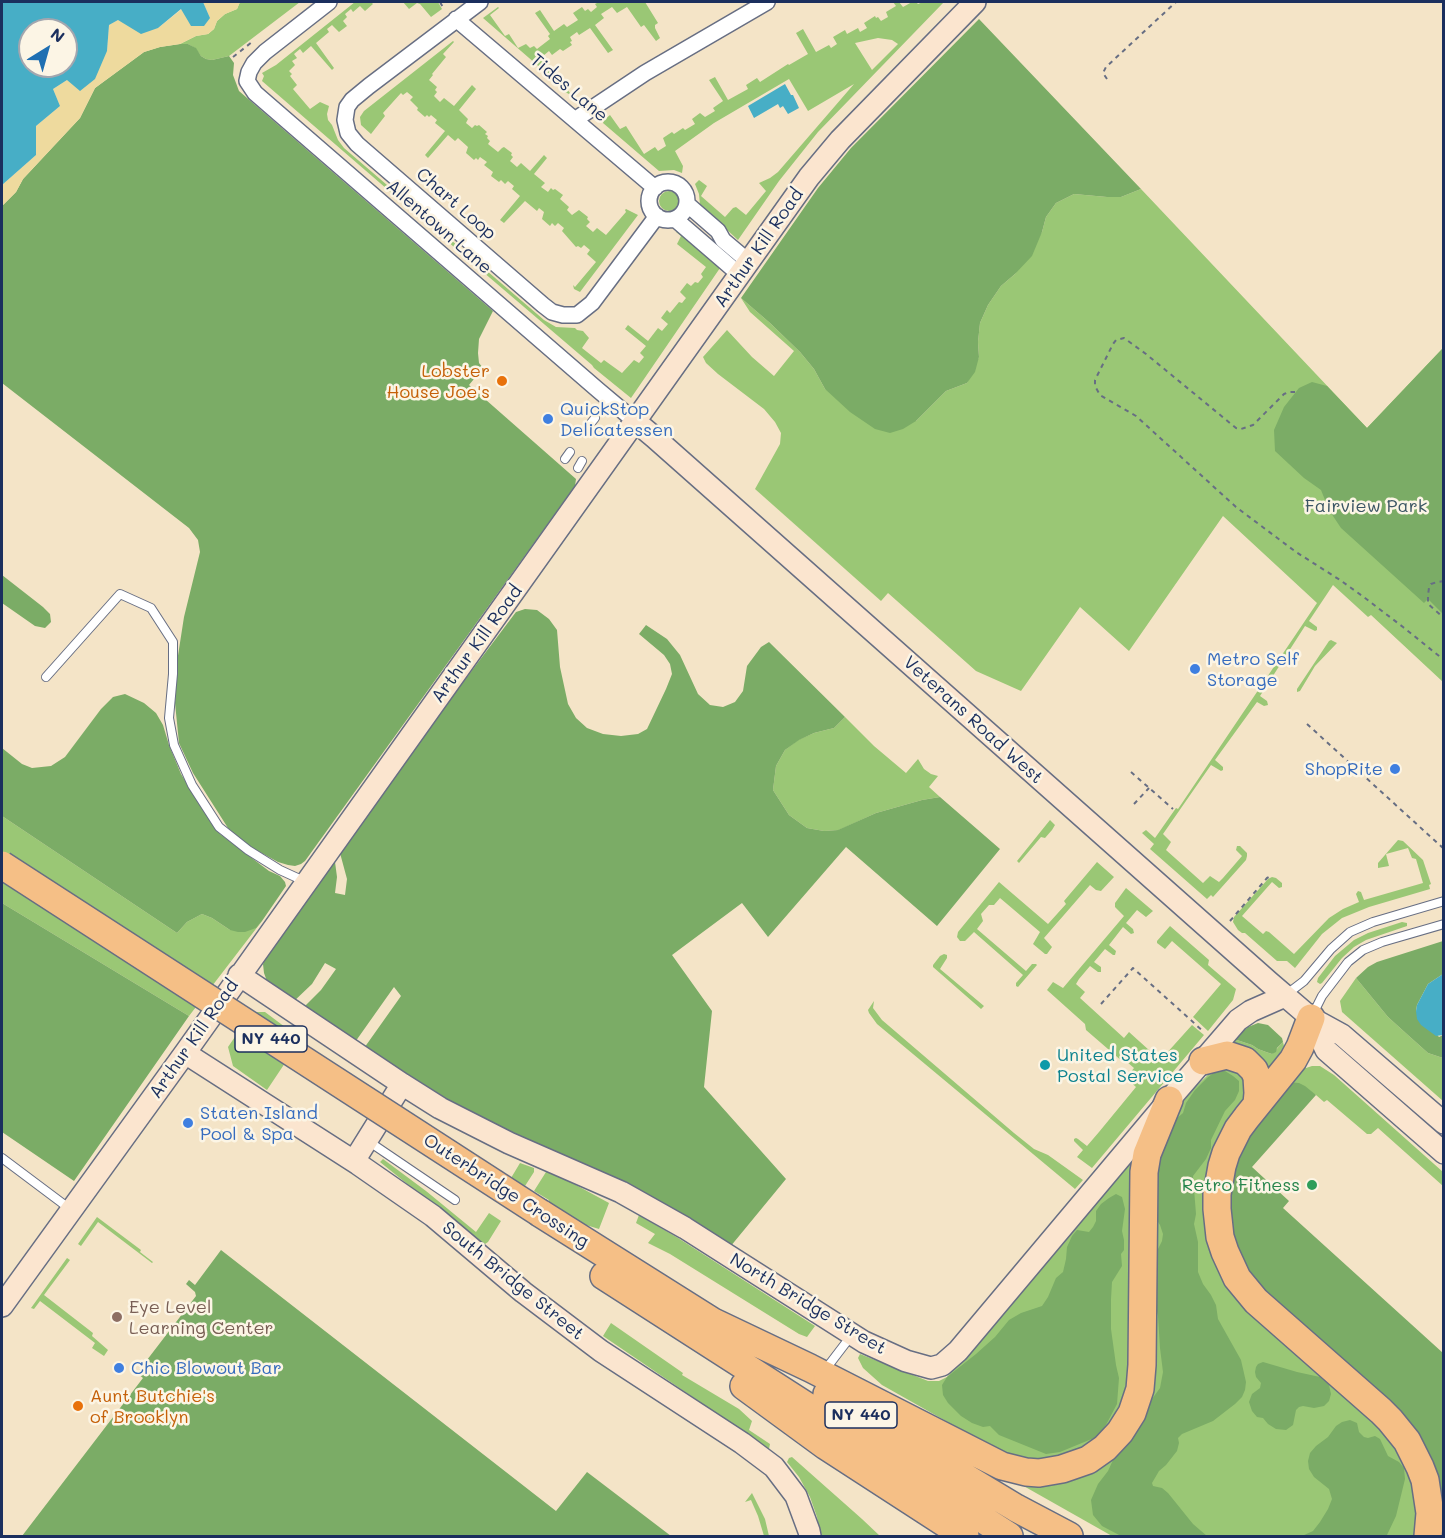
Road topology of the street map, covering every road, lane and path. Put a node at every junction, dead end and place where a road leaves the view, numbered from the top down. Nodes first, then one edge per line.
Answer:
1 (329, 2) edge
2 (440, 2) edge
3 (480, 2) edge
4 (767, 2) edge
5 (975, 2) edge
6 (1176, 2) edge
7 (444, 9) dead end
8 (456, 19) junction
9 (260, 46) junction
10 (233, 57) dead end
11 (1107, 79) dead end
12 (576, 119) junction
13 (655, 188) junction
14 (682, 212) junction
15 (657, 216) junction
16 (744, 268) junction
17 (1295, 392) dead end
18 (636, 422) junction
19 (1443, 581) edge
20 (1443, 618) edge
21 (1443, 660) edge
22 (46, 677) dead end
23 (1307, 724) dead end
24 (1131, 772) dead end
25 (1149, 788) junction
26 (1134, 804) dead end
27 (1173, 809) dead end
28 (1443, 849) edge
29 (2, 865) edge
30 (1271, 876) dead end
31 (306, 882) junction
32 (2, 887) edge
33 (1443, 901) edge
34 (1230, 921) dead end
35 (1443, 924) edge
36 (239, 975) junction
37 (1285, 996) junction
38 (1101, 1004) dead end
39 (1311, 1018) junction
40 (1208, 1035) dead end
41 (185, 1053) junction
42 (1203, 1061) junction
43 (402, 1084) junction
44 (1169, 1100) junction
45 (1257, 1104) junction
46 (1443, 1123) edge
47 (367, 1140) junction
48 (1443, 1154) edge
49 (2, 1158) edge
50 (354, 1161) junction
51 (455, 1200) dead end
52 (71, 1210) junction
53 (536, 1221) junction
54 (592, 1268) junction
55 (2, 1306) edge
56 (707, 1318) junction
57 (852, 1335) junction
58 (822, 1374) junction
59 (1016, 1508) junction
60 (934, 1517) junction
61 (810, 1536) edge
62 (958, 1536) edge
63 (965, 1536) edge
64 (1009, 1536) edge
65 (1059, 1536) edge
66 (1069, 1536) edge
67 (1428, 1536) edge

1 - 9 street
2 - 7 path
3 - 8 street
4 - 12 street
5 - 16 street, Arthur Kill Road
6 - 11 path
8 - 12 street, Tides Lane
8 - 15 street, Chart Loop
9 - 10 path
9 - 18 street, Allentown Lane
12 - 13 street, Tides Lane
13 - 14 street
13 - 15 street
14 - 15 street
14 - 16 street
14 - 16 street
16 - 18 street, Arthur Kill Road
17 - 21 path
18 - 31 street, Arthur Kill Road
18 - 37 street, Veterans Road West
19 - 20 path
22 - 31 lane
23 - 28 path
24 - 25 path
25 - 26 path
25 - 27 path
29 - 53 highway, Outerbridge Crossing / NY 440, bridge
30 - 34 path
31 - 36 street, Arthur Kill Road
32 - 53 highway, Outerbridge Crossing / NY 440
33 - 37 lane
35 - 39 lane
36 - 41 street, Arthur Kill Road
36 - 43 street, North Bridge Street
37 - 39 street, Veterans Road West
37 - 42 street, North Bridge Street
38 - 40 path
39 - 45 highway
39 - 46 street, Veterans Road West
39 - 48 street, Veterans Road West
41 - 50 street, South Bridge Street
41 - 52 street, Arthur Kill Road
42 - 44 street, North Bridge Street
42 - 45 highway
43 - 47 street
43 - 57 street, North Bridge Street
44 - 57 street, North Bridge Street
44 - 58 highway
45 - 67 highway
47 - 50 street
47 - 51 lane
49 - 52 lane
50 - 61 street, South Bridge Street
52 - 55 street, Arthur Kill Road
53 - 54 highway, Outerbridge Crossing / NY 440
53 - 56 highway, Outerbridge Crossing / NY 440
54 - 60 highway
54 - 64 highway, Outerbridge Crossing / NY 440
56 - 58 highway
56 - 59 highway, Outerbridge Crossing / NY 440
57 - 58 lane
59 - 65 highway
59 - 66 highway, NY 440
60 - 62 highway
60 - 63 highway

